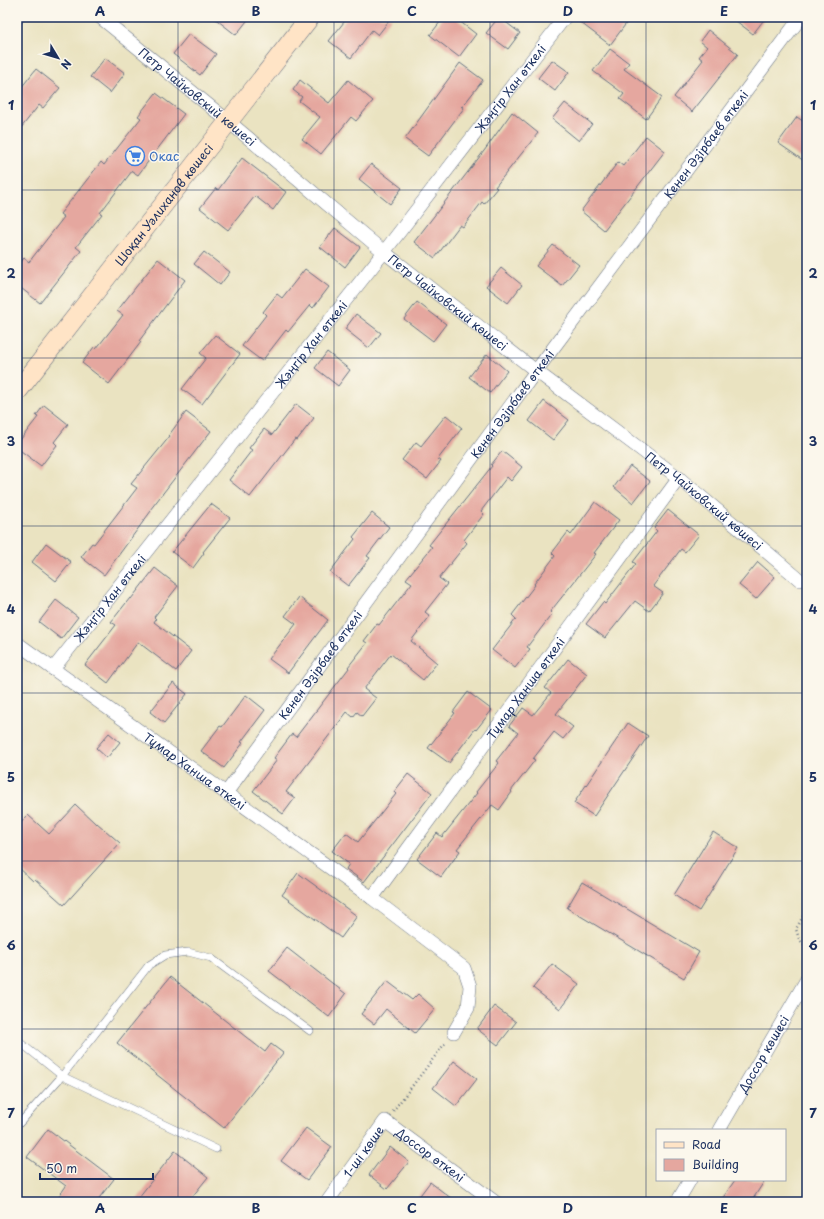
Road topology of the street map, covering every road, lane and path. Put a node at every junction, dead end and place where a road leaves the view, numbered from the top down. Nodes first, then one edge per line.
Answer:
1 (100, 17) edge
2 (310, 17) edge
3 (566, 17) edge
4 (801, 17) edge
5 (228, 121) junction
6 (384, 252) junction
7 (536, 370) junction
8 (17, 392) edge
9 (679, 478) junction
10 (800, 580) dead end
11 (17, 643) edge
12 (53, 669) junction
13 (226, 793) junction
14 (372, 898) junction
15 (807, 910) edge
16 (807, 948) edge
17 (807, 978) edge
18 (310, 1031) dead end
19 (454, 1032) joint
20 (17, 1040) edge
21 (62, 1076) junction
22 (385, 1121) junction
23 (17, 1126) edge
24 (720, 1129) edge
25 (216, 1149) dead end
26 (689, 1181) edge
27 (327, 1202) edge
28 (495, 1202) edge
29 (677, 1202) edge

1 - 5 street, Петр Чайковский көшесі
2 - 5 main road, Шоқан Уәлиханов көшесі
3 - 6 street, Жәңгір Хан өткелі
4 - 7 street, Кенен Әзірбаев өткелі
5 - 6 street, Петр Чайковский көшесі
5 - 8 main road, Шоқан Уәлиханов көшесі
6 - 7 street, Петр Чайковский көшесі
6 - 12 street, Жәңгір Хан өткелі
7 - 9 street, Петр Чайковский көшесі
7 - 13 street, Кенен Әзірбаев өткелі
9 - 10 street, Петр Чайковский көшесі
9 - 14 street, Тұмар Ханша өткелі
11 - 12 street, Тұмар Ханша өткелі
12 - 13 street, Тұмар Ханша өткелі
13 - 14 street, Тұмар Ханша өткелі
14 - 19 street, Тұмар Ханша өткелі
15 - 16 path
17 - 24 street, Доссор көшесі
18 - 21 lane
19 - 22 path
20 - 21 lane
21 - 23 lane
21 - 25 lane
22 - 27 street, 1-ші көше
22 - 28 street, Доссор өткелі
26 - 29 street

